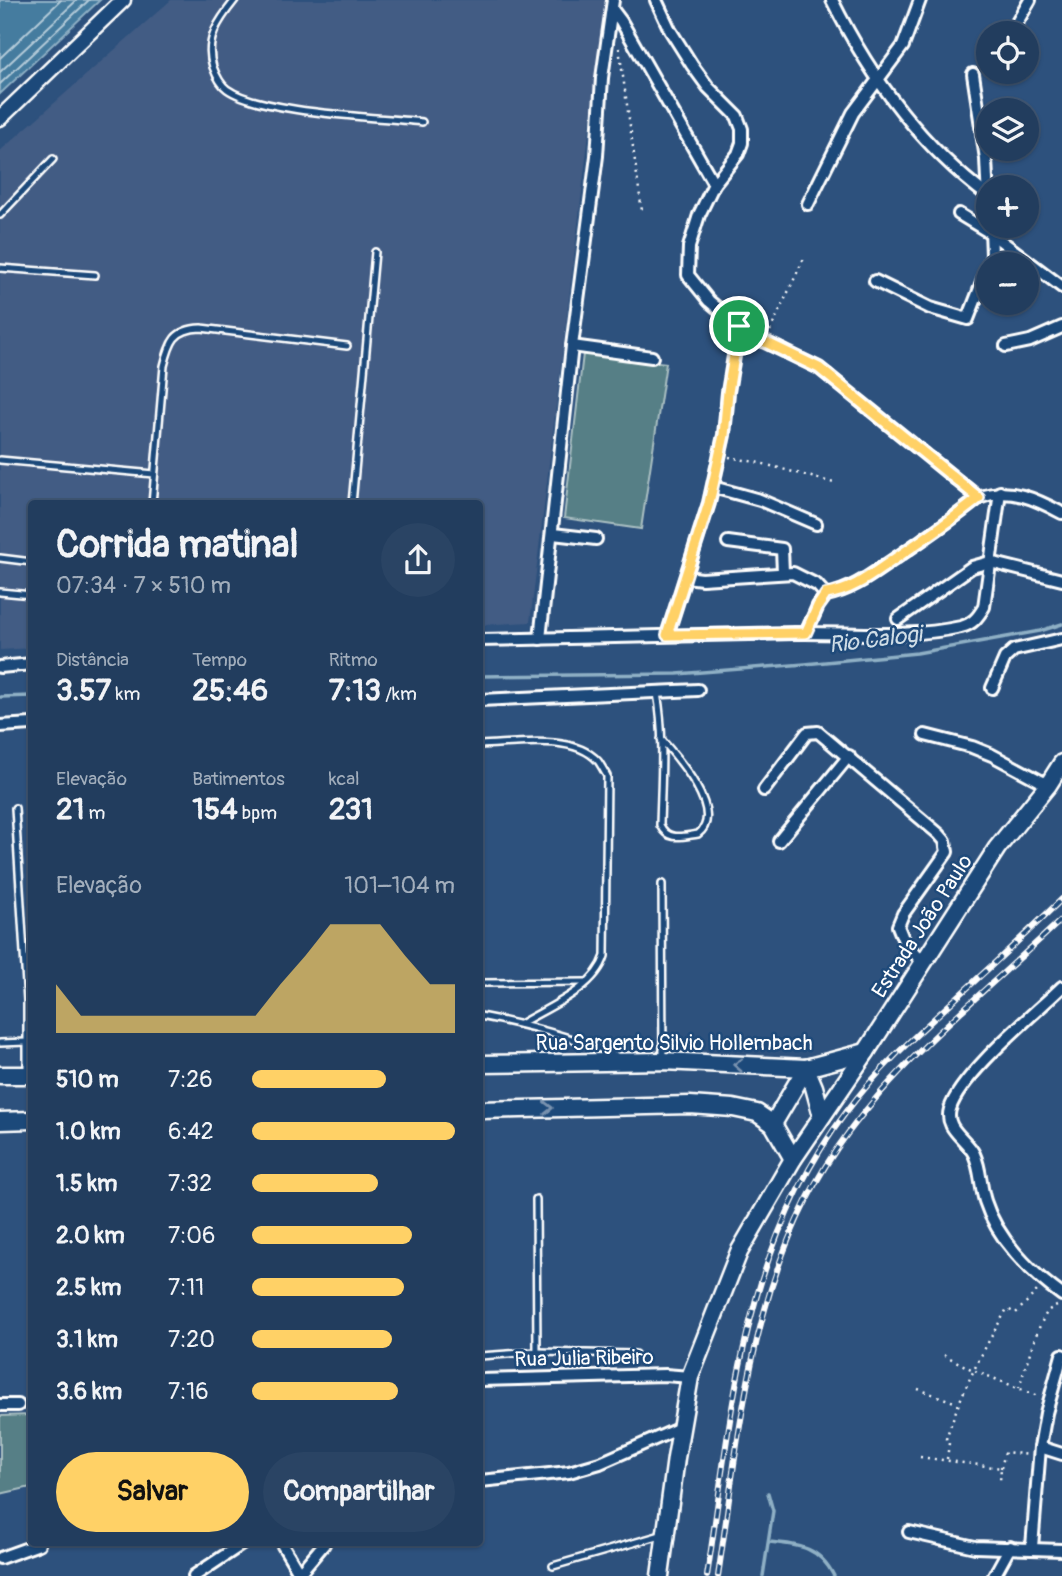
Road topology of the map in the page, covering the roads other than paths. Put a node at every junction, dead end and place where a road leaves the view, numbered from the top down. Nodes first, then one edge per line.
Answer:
1 (123, 0) edge
2 (235, 0) edge
3 (656, 0) edge
4 (831, 0) edge
5 (920, 0) edge
6 (1030, 0) edge
7 (612, 10) edge
8 (1018, 21) edge
9 (973, 74) dead end
10 (878, 81) junction
11 (0, 118) edge
12 (422, 122) dead end
13 (52, 159) dead end
14 (987, 175) edge
15 (714, 184) junction
16 (976, 186) edge
17 (808, 204) dead end
18 (959, 214) dead end
19 (0, 215) edge
20 (976, 222) edge
21 (1001, 238) edge
22 (375, 252) dead end
23 (0, 268) edge
24 (95, 275) dead end
25 (876, 281) dead end
26 (1062, 287) edge
27 (976, 298) edge
28 (739, 326) junction
29 (1062, 327) edge
30 (347, 346) dead end
31 (572, 346) junction
32 (1006, 346) dead end
33 (652, 357) dead end
34 (0, 460) edge
35 (154, 474) junction
36 (713, 487) junction
37 (1000, 492) junction
38 (979, 498) junction
39 (152, 500) edge
40 (352, 500) edge
41 (1062, 513) edge
42 (816, 524) dead end
43 (553, 534) junction
44 (596, 539) dead end
45 (728, 542) dead end
46 (0, 558) edge
47 (28, 562) edge
48 (990, 562) junction
49 (783, 572) junction
50 (686, 577) junction
51 (1062, 580) edge
52 (0, 592) edge
53 (826, 594) junction
54 (28, 595) edge
55 (898, 619) dead end
56 (806, 633) junction
57 (667, 635) junction
58 (540, 639) junction
59 (1062, 639) edge
60 (483, 640) edge
61 (28, 664) edge
62 (0, 667) edge
63 (992, 688) dead end
64 (698, 691) dead end
65 (657, 693) junction
66 (483, 700) edge
67 (28, 724) edge
68 (0, 726) edge
69 (925, 735) dead end
70 (661, 739) junction
71 (483, 745) edge
72 (849, 756) junction
73 (1062, 763) edge
74 (1048, 785) junction
75 (764, 790) dead end
76 (15, 808) dead end
77 (779, 841) dead end
78 (662, 884) dead end
79 (923, 963) junction
80 (590, 982) junction
81 (483, 983) edge
82 (1062, 987) edge
83 (483, 1017) edge
84 (520, 1024) junction
85 (0, 1042) edge
86 (27, 1042) junction
87 (866, 1052) junction
88 (28, 1058) edge
89 (629, 1061) junction
90 (663, 1061) junction
91 (483, 1064) edge
92 (806, 1068) junction
93 (0, 1075) edge
94 (28, 1075) edge
95 (483, 1110) edge
96 (822, 1116) junction
97 (28, 1120) edge
98 (0, 1121) edge
99 (773, 1124) junction
100 (793, 1159) junction
101 (536, 1199) dead end
102 (1062, 1295) edge
103 (537, 1352) junction
104 (635, 1354) dead end
105 (1062, 1355) edge
106 (483, 1356) edge
107 (690, 1377) junction
108 (483, 1380) edge
109 (0, 1405) edge
110 (18, 1405) dead end
111 (680, 1428) junction
112 (1040, 1452) junction
113 (1062, 1454) edge
114 (483, 1480) edge
115 (909, 1532) dead end
116 (667, 1533) junction
117 (33, 1546) edge
118 (239, 1546) edge
119 (283, 1546) edge
120 (322, 1546) edge
121 (1010, 1546) junction
122 (1031, 1547) junction
123 (1062, 1550) edge
124 (0, 1558) edge
125 (553, 1566) dead end
126 (299, 1575) edge
127 (194, 1576) edge
128 (660, 1576) edge
129 (994, 1576) edge

1 - 11 street
2 - 12 lane
3 - 15 street
4 - 10 street
5 - 10 street
6 - 8 street
7 - 15 street
7 - 31 street
9 - 14 street
10 - 16 street
10 - 17 street
13 - 19 lane
15 - 28 street
18 - 20 street
21 - 26 street
22 - 40 lane
23 - 24 lane
25 - 27 street
28 - 36 street
28 - 38 street
29 - 32 street
30 - 35 lane
31 - 33 street
31 - 43 street
34 - 35 lane
35 - 39 lane
36 - 42 street
36 - 50 street
37 - 38 street
37 - 41 street
37 - 48 street
38 - 53 street
43 - 44 street
43 - 58 street
45 - 49 street
46 - 47 lane
48 - 51 street
48 - 55 street
48 - 56 street
49 - 50 street
49 - 53 street
50 - 57 street
52 - 54 lane
53 - 56 street
56 - 57 street
57 - 58 street
58 - 60 street
59 - 63 street
61 - 62 street
64 - 65 street
65 - 66 street
65 - 70 lane
67 - 68 street
69 - 74 street
70 - 70 lane
71 - 80 lane
72 - 75 street
72 - 77 street
72 - 79 street
73 - 74 main road, Estrada João Paulo
74 - 79 main road, Estrada João Paulo
76 - 86 lane
78 - 90 lane
79 - 87 main road, Estrada João Paulo
80 - 81 lane
80 - 84 lane
82 - 102 street
83 - 84 lane
84 - 89 lane
85 - 86 lane
86 - 88 lane
87 - 92 main road, Rua Sargento Silvio Hollembach
87 - 96 main road, Estrada João Paulo
89 - 90 main road, Rua Sargento Silvio Hollembach
89 - 91 main road, Rua Sargento Silvio Hollembach
92 -> 90 main road, Rua Sargento Silvio Hollembach
92 - 96 main road
92 - 99 main road
93 - 94 main road
95 -> 99 main road
96 - 100 main road, Estrada João Paulo
97 - 98 main road
99 - 100 main road
100 - 107 main road, Estrada João Paulo
101 - 103 lane
103 - 104 lane
103 - 106 lane
105 - 112 street
107 - 108 street, Rua Julia Ribeiro
107 - 111 main road, Estrada João Paulo
109 - 110 street
111 - 114 street
111 - 116 main road, Estrada João Paulo
112 - 113 street
112 - 122 street
115 - 121 street
116 - 125 lane
116 - 128 main road, Estrada João Paulo
117 - 124 street
118 - 127 street
119 - 126 street
120 - 126 street
121 - 122 street
121 - 129 street
122 - 123 street

